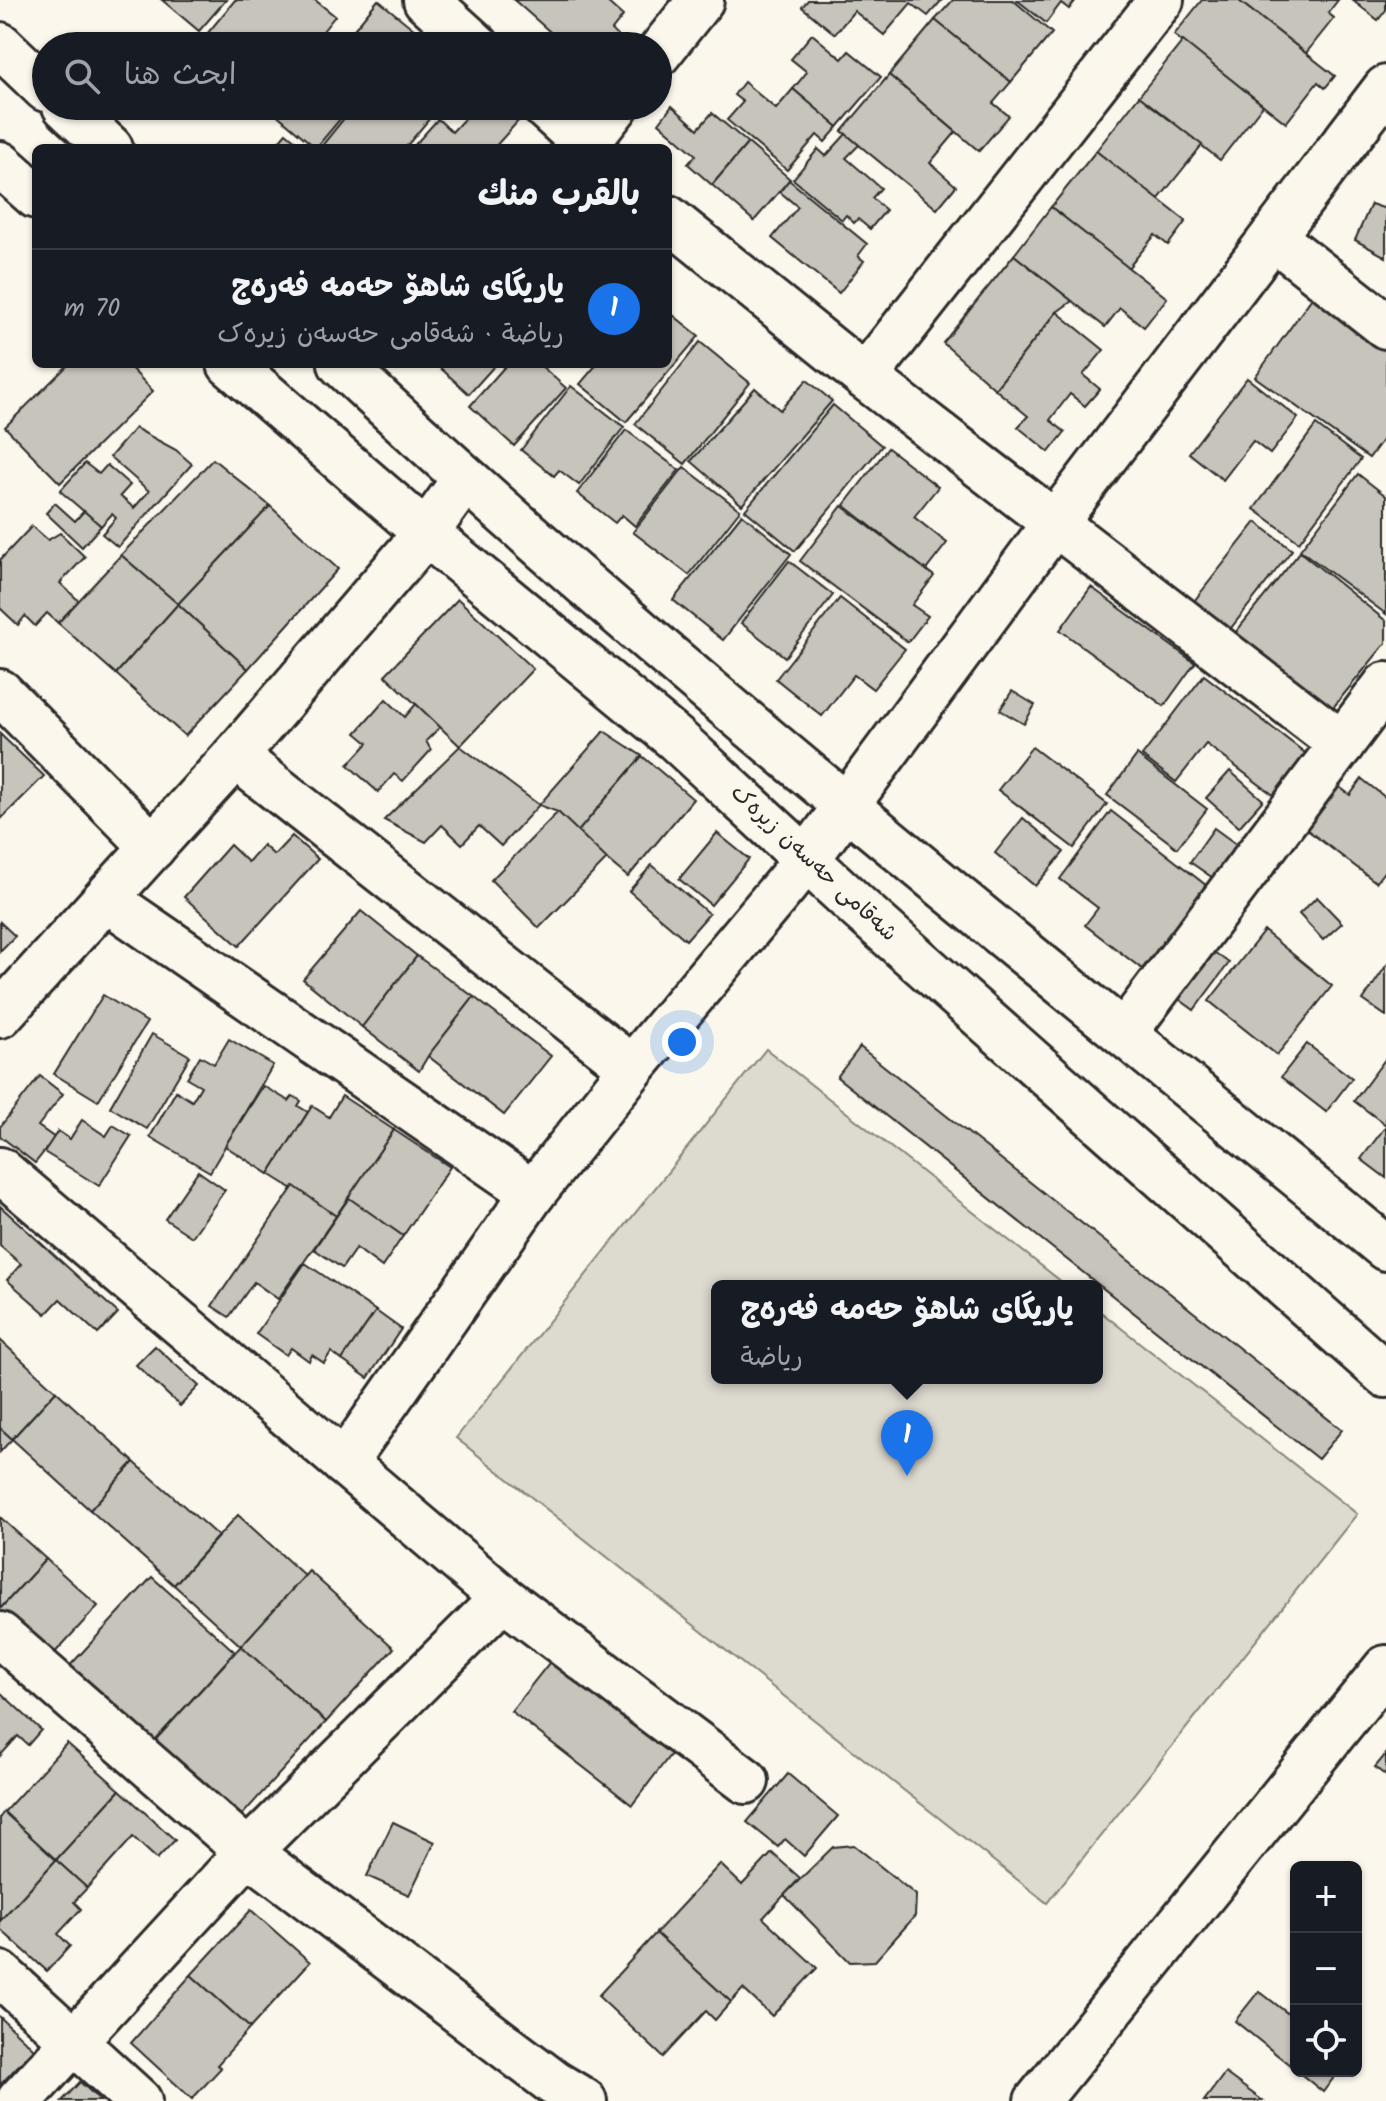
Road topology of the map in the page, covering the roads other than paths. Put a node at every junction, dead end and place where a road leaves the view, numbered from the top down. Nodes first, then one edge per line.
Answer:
1 (426, 0) edge
2 (701, 0) edge
3 (1161, 0) edge
4 (461, 32) edge
5 (672, 36) edge
6 (0, 45) edge
7 (32, 76) edge
8 (1386, 88) edge
9 (80, 120) edge
10 (559, 120) edge
11 (606, 120) edge
12 (106, 144) edge
13 (586, 144) edge
14 (589, 144) edge
15 (0, 164) edge
16 (32, 192) edge
17 (672, 221) edge
18 (1273, 237) junction
19 (1386, 326) edge
20 (235, 368) edge
21 (345, 368) edge
22 (865, 377) junction
23 (464, 480) junction
24 (1054, 524) junction
25 (426, 533) junction
26 (1386, 685) edge
27 (0, 692) edge
28 (1342, 744) junction
29 (235, 756) junction
30 (846, 807) junction
31 (153, 847) junction
32 (807, 859) junction
33 (106, 899) junction
34 (0, 1015) edge
35 (1125, 1032) junction
36 (632, 1068) junction
37 (0, 1170) edge
38 (533, 1193) junction
39 (1386, 1248) edge
40 (1386, 1375) edge
41 (344, 1463) junction
42 (503, 1598) junction
43 (0, 1635) edge
44 (1386, 1668) edge
45 (746, 1781) dead end
46 (248, 1852) junction
47 (0, 1974) edge
48 (75, 2041) junction
49 (19, 2101) edge
50 (139, 2101) edge
51 (584, 2101) edge
52 (1037, 2101) edge

1 - 4 street
2 - 5 street
3 - 22 street
6 - 7 street
8 - 18 street
9 - 12 street
10 - 13 street
11 - 14 street
15 - 16 street
17 - 22 street
18 - 19 street
18 - 24 street
20 - 25 street, شەقامی حەسەن زیرەک
21 - 23 street
22 - 24 street
23 - 25 street
23 - 30 street
24 - 28 street
24 - 30 street
25 - 29 street
25 - 32 street, شەقامی حەسەن زیرەک
26 - 28 street
27 - 31 street
28 - 35 street
29 - 31 street
29 - 36 street
30 - 32 street
30 - 35 street
31 - 33 street
32 - 36 street
32 - 40 street, شەقامی حەسەن زیرەک
33 - 34 street
33 - 38 street
35 - 39 street
36 - 38 street
37 - 41 street
38 - 41 street
41 - 42 street
42 - 45 street
42 - 46 street
43 - 46 street
44 - 52 street
46 - 48 street
46 - 51 street
47 - 48 street
48 - 49 street
48 - 50 street

